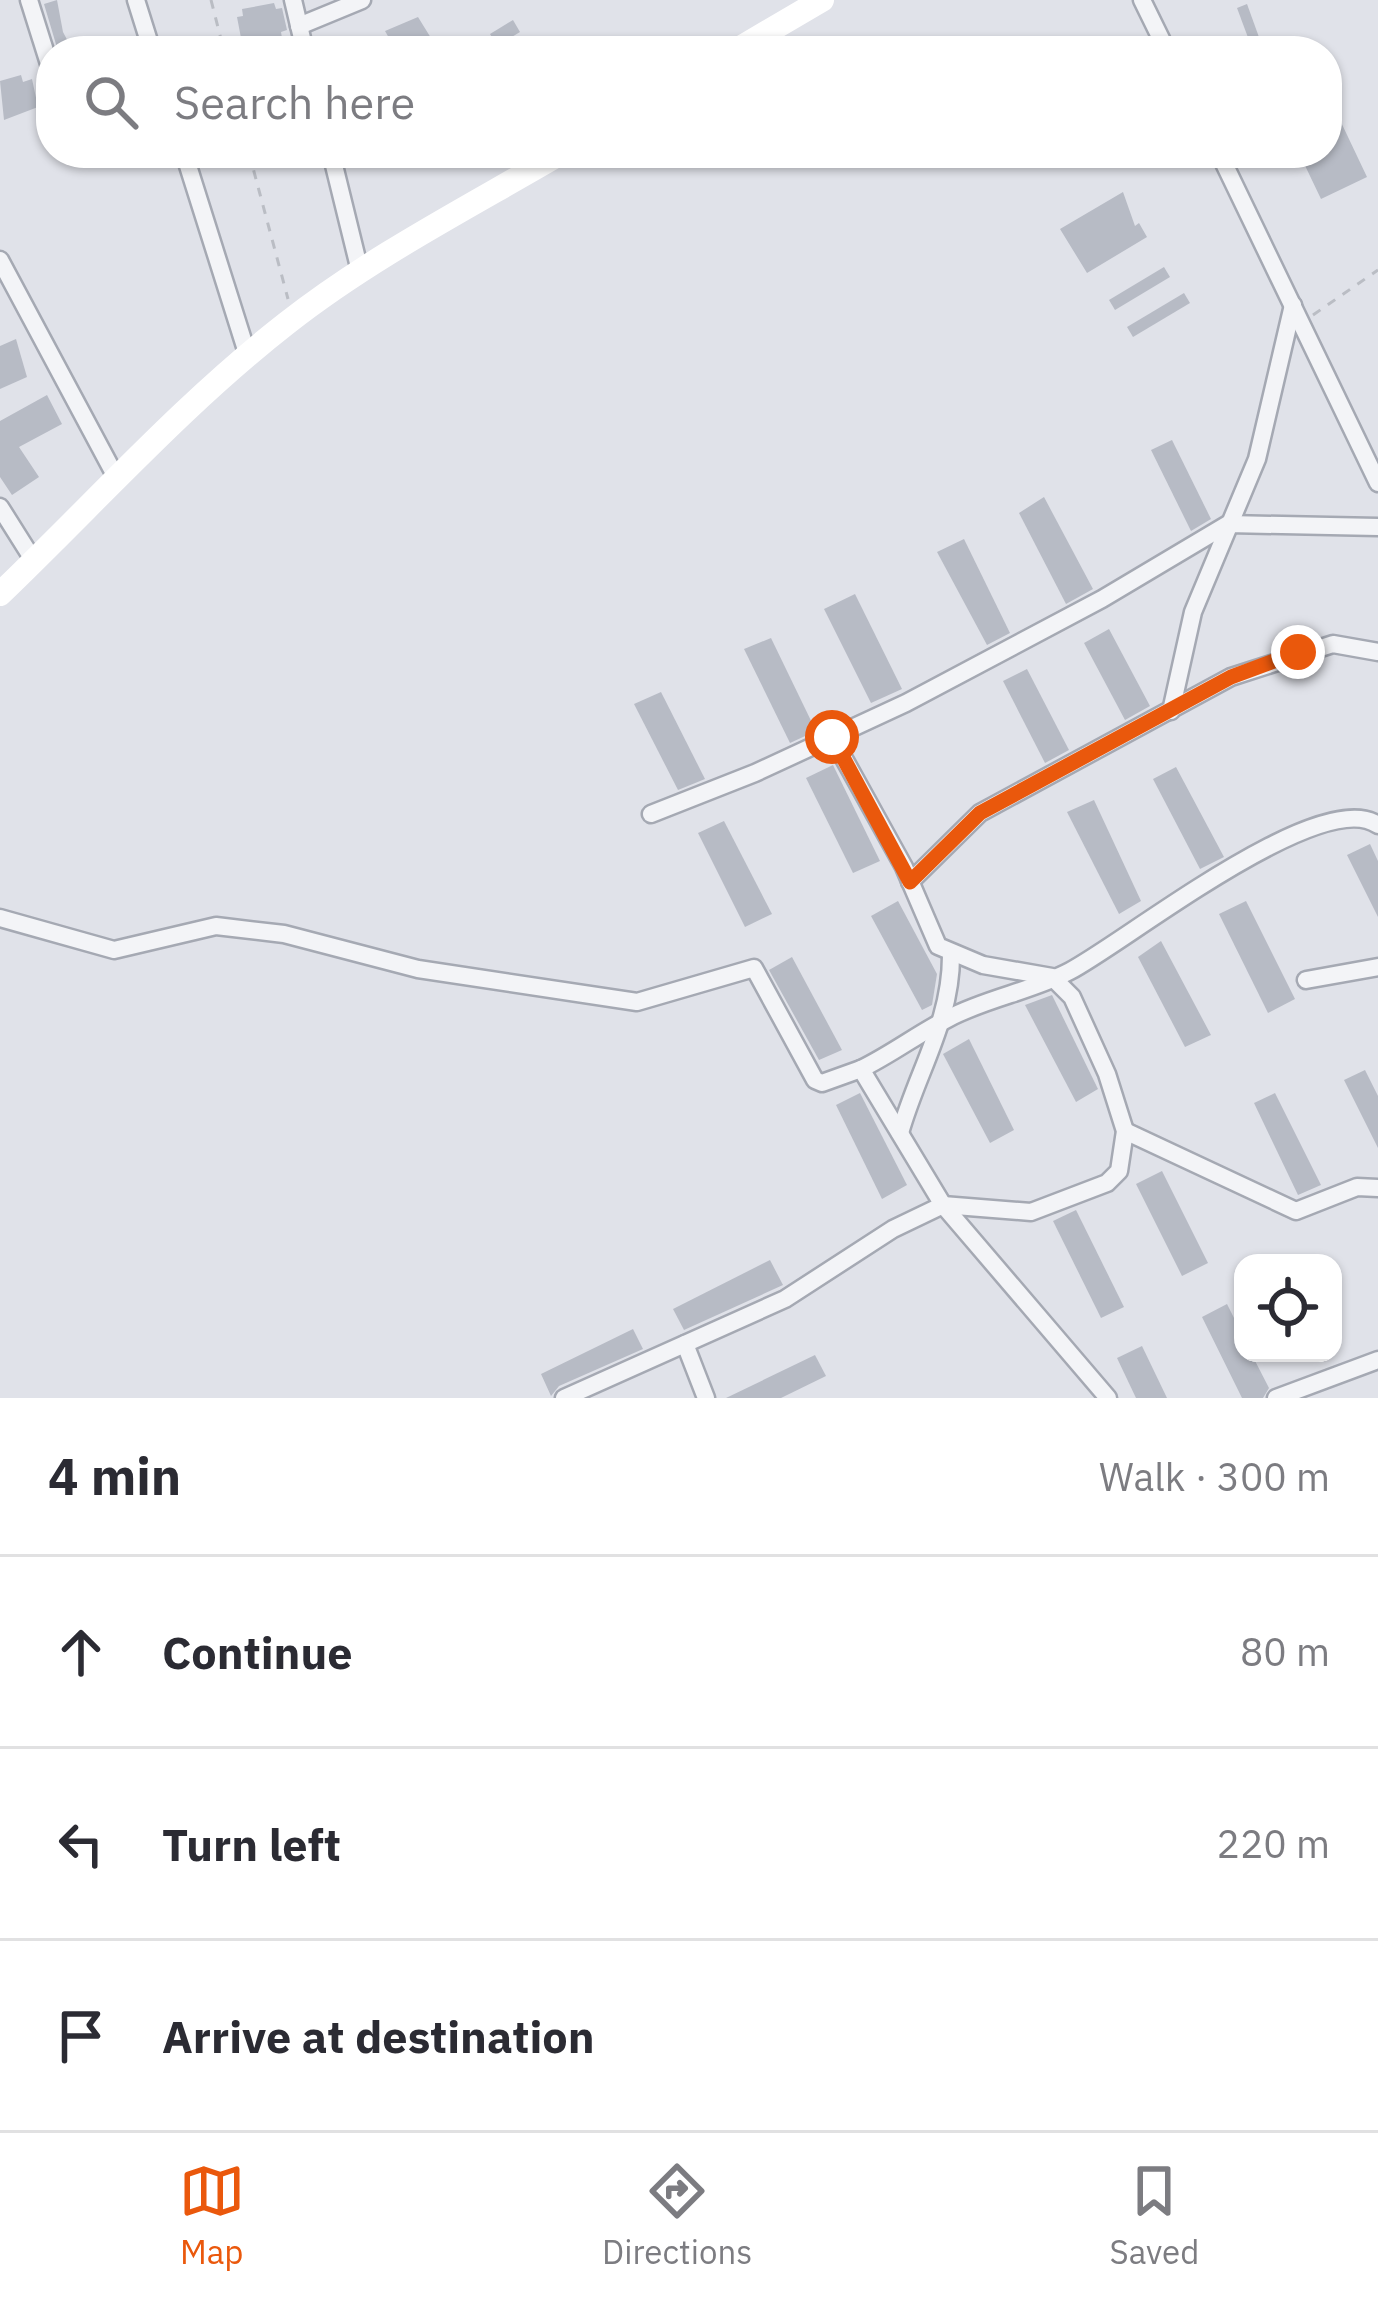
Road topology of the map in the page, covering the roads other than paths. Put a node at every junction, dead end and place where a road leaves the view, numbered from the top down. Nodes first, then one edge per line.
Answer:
1 (29, 0) edge
2 (136, 0) edge
3 (293, 0) edge
4 (362, 0) edge
5 (823, 0) edge
6 (1142, 0) edge
7 (786, 11) edge
8 (299, 26) junction
9 (40, 36) edge
10 (147, 36) edge
11 (301, 36) edge
12 (754, 36) edge
13 (1160, 36) edge
14 (189, 168) edge
15 (335, 168) edge
16 (535, 168) edge
17 (1226, 168) edge
18 (0, 260) edge
19 (360, 271) junction
20 (1293, 305) junction
21 (248, 356) junction
22 (116, 478) junction
23 (1378, 483) edge
24 (0, 507) edge
25 (1228, 524) junction
26 (1378, 527) edge
27 (34, 561) junction
28 (0, 594) edge
29 (1378, 652) edge
30 (1171, 711) junction
31 (832, 737) junction
32 (651, 814) dead end
33 (1378, 825) edge
34 (910, 882) junction
35 (0, 919) edge
36 (951, 956) junction
37 (1378, 968) edge
38 (1052, 977) junction
39 (1306, 980) dead end
40 (943, 1022) junction
41 (861, 1069) junction
42 (1125, 1131) junction
43 (900, 1133) junction
44 (1378, 1188) edge
45 (943, 1204) junction
46 (686, 1344) junction
47 (1378, 1360) edge
48 (564, 1398) edge
49 (706, 1398) edge
50 (1108, 1398) edge
51 (1276, 1398) edge

1 - 9 street
2 - 10 street
3 - 8 street
4 - 8 street
5 - 7 main road
6 - 13 street
7 - 12 main road
8 - 11 street
14 - 21 street
15 - 19 street
16 - 19 main road
17 - 20 street
18 - 22 street
19 - 21 main road
20 - 23 street
20 - 25 street
21 - 22 main road
22 - 27 main road
24 - 27 street
25 - 26 street
25 - 30 street
25 - 31 street
27 - 28 main road
29 - 30 street
30 - 34 street
31 - 32 street
31 - 34 street
33 - 38 street
34 - 36 street
35 - 41 street
36 - 38 street
36 - 40 street
37 - 39 street
38 - 40 street
38 - 42 street
40 - 41 street
40 - 43 street
41 - 43 street
42 - 44 street
42 - 45 street
43 - 45 street
45 - 46 street
45 - 50 street
46 - 48 street
46 - 49 street
47 - 51 street

